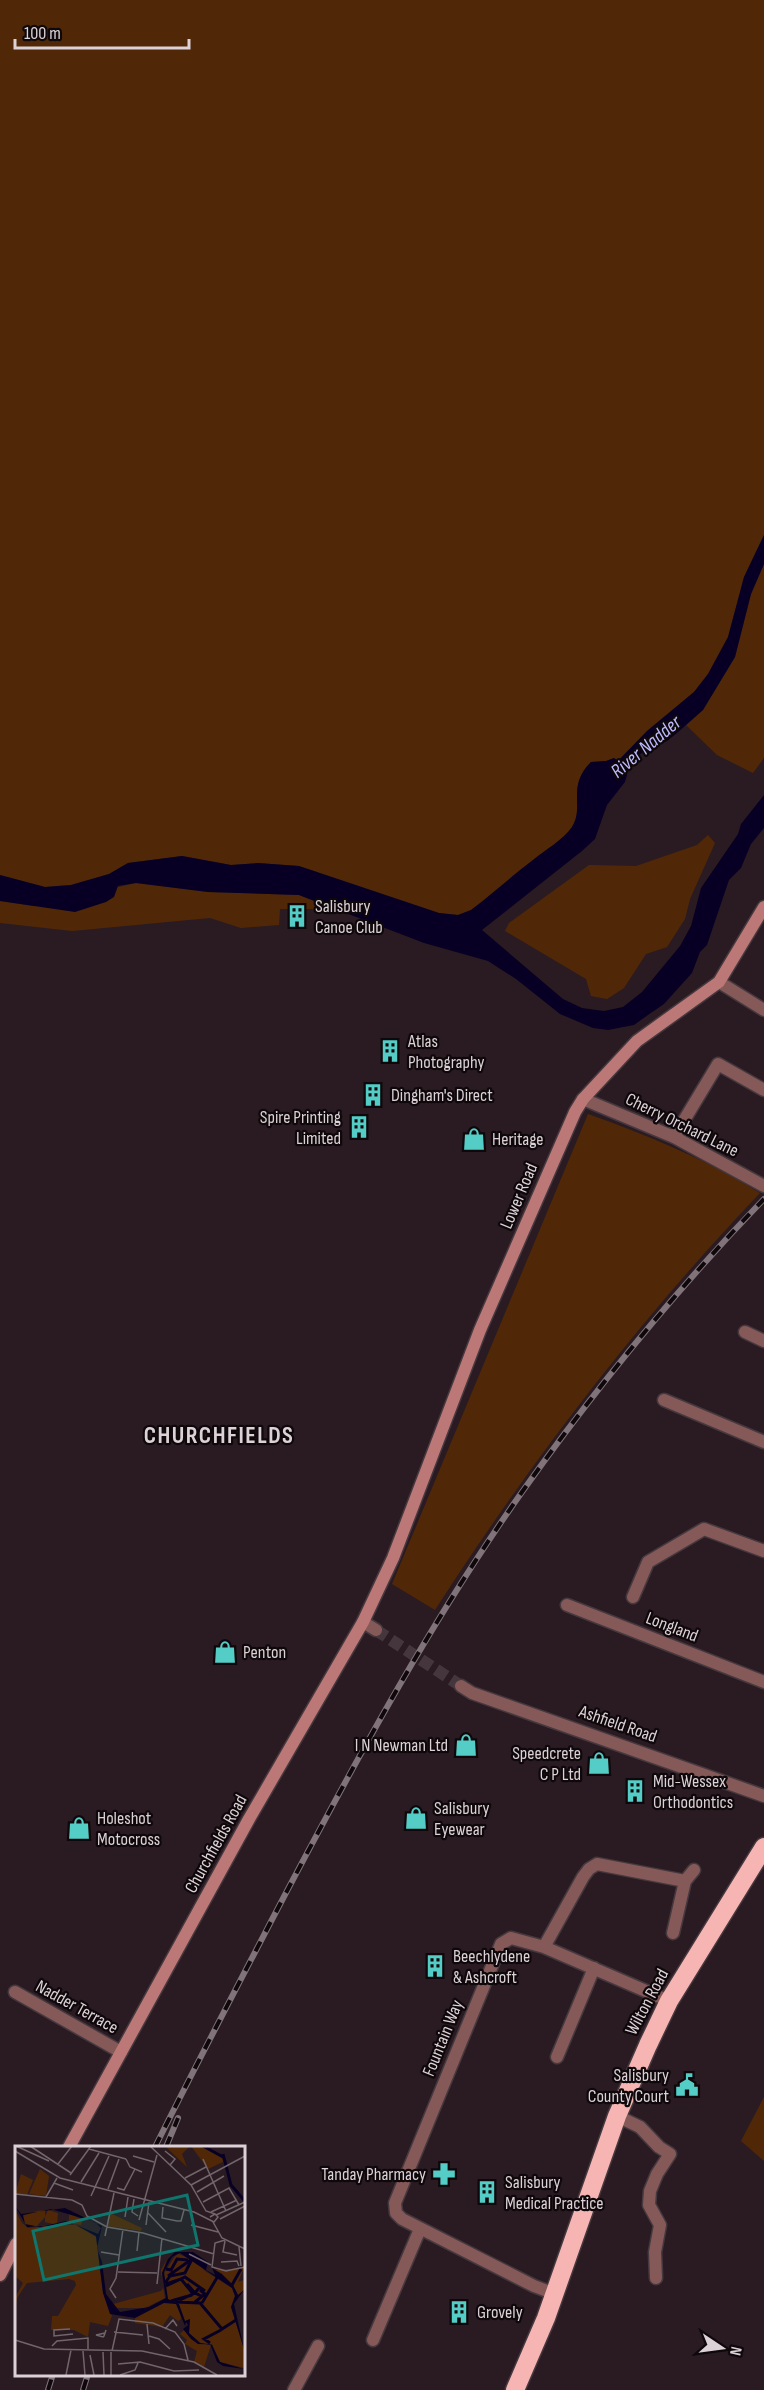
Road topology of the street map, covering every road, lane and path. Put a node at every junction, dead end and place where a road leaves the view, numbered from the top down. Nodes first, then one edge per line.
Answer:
1 (764, 907) edge
2 (719, 982) junction
3 (764, 1010) edge
4 (764, 1090) edge
5 (583, 1099) junction
6 (674, 1137) junction
7 (764, 1186) edge
8 (745, 1332) dead end
9 (764, 1341) edge
10 (664, 1400) dead end
11 (764, 1443) edge
12 (764, 1551) edge
13 (393, 1558) joint
14 (633, 1597) dead end
15 (567, 1605) dead end
16 (363, 1622) junction
17 (376, 1630) tunnel mouth
18 (764, 1682) edge
19 (461, 1686) tunnel mouth
20 (764, 1796) edge
21 (764, 1848) edge
22 (694, 1870) dead end
23 (685, 1881) junction
24 (673, 1933) dead end
25 (544, 1947) junction
26 (594, 1968) junction
27 (15, 1992) dead end
28 (669, 2001) junction
29 (121, 2052) junction
30 (556, 2057) dead end
31 (617, 2116) junction
32 (70, 2146) edge
33 (420, 2229) junction
34 (15, 2246) edge
35 (0, 2274) edge
36 (656, 2278) dead end
37 (555, 2294) junction
38 (373, 2340) dead end
39 (318, 2346) dead end
40 (294, 2390) edge
41 (515, 2390) edge

1 - 2 street, Lower Road
2 - 3 street
2 - 5 street, Lower Road
4 - 6 street
5 - 6 street, Cherry Orchard Lane
5 - 13 street, Lower Road
6 - 7 street, Cherry Orchard Lane
8 - 9 street
10 - 11 street
12 - 14 street
13 - 16 street, Churchfields Road
15 - 18 street, Longland
16 - 17 street
16 - 29 street, Churchfields Road
19 - 20 street, Ashfield Road
21 - 28 highway, Wilton Road
22 - 23 street
23 - 24 street
23 - 25 street
25 - 26 street, Fountain Way
25 - 33 street, Fountain Way
26 - 28 street, Fountain Way
26 - 30 street
27 - 29 street, Nadder Terrace
28 - 31 highway, Wilton Road
29 - 32 street, Churchfields Road
31 - 36 street
31 - 37 highway, Wilton Road
33 - 37 street, Fountain Way
33 - 38 street
34 - 35 street
37 - 41 highway, Wilton Road
39 - 40 street

